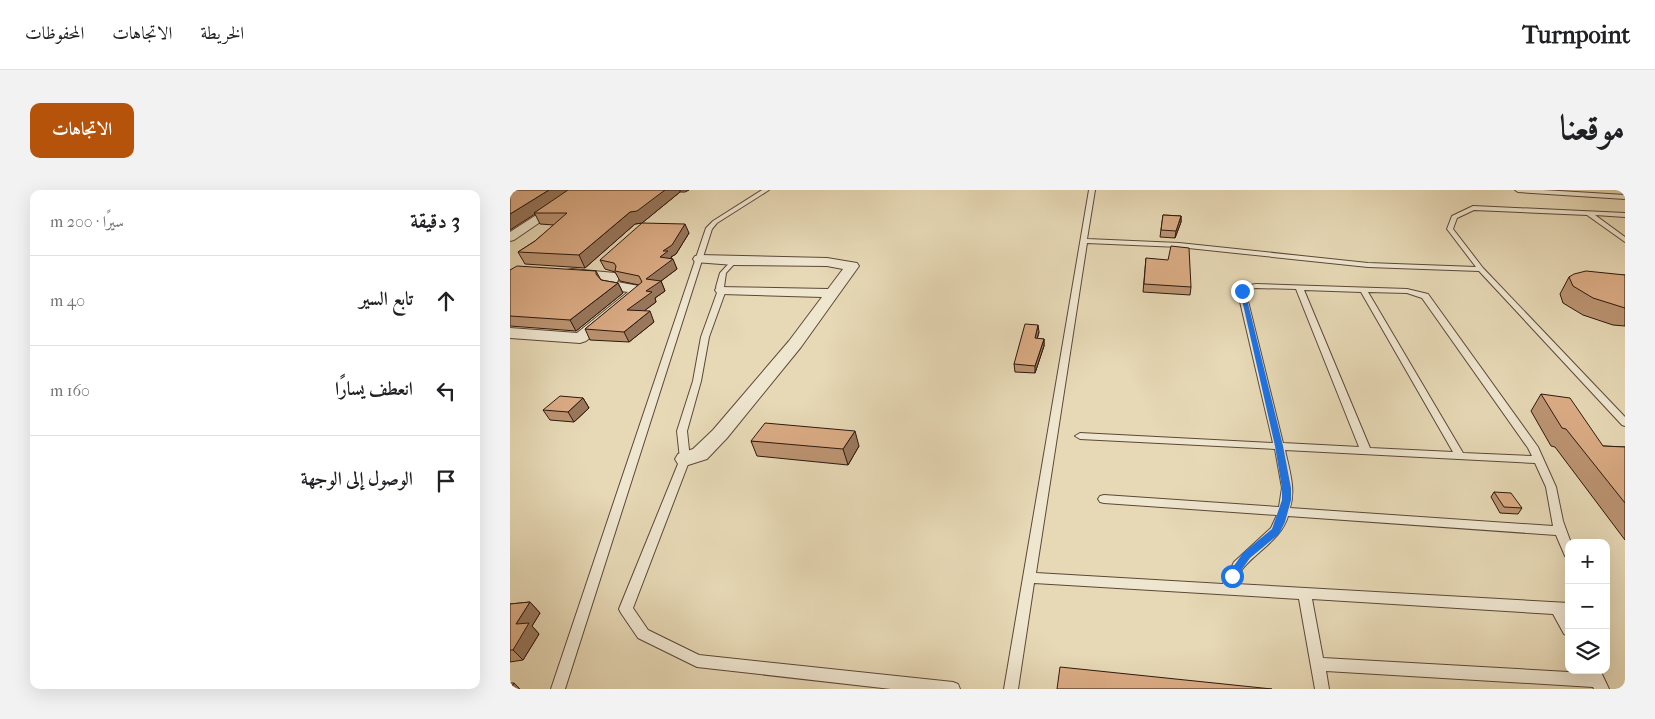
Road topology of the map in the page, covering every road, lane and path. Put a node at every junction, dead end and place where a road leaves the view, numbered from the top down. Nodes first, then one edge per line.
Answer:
1 (582, 190) edge
2 (766, 190) edge
3 (1092, 190) edge
4 (1518, 190) edge
5 (1539, 191) edge
6 (1625, 192) edge
7 (1625, 197) edge
8 (1588, 213) junction
9 (1625, 215) edge
10 (510, 237) edge
11 (1625, 240) edge
12 (1083, 241) junction
13 (700, 258) junction
14 (604, 261) edge
15 (734, 261) junction
16 (1481, 270) junction
17 (560, 272) edge
18 (590, 274) junction
19 (1299, 287) junction
20 (1362, 289) junction
21 (722, 290) junction
22 (832, 293) junction
23 (510, 333) edge
24 (1625, 423) edge
25 (1080, 436) dead end
26 (1279, 446) junction
27 (1366, 451) junction
28 (1460, 456) junction
29 (684, 459) junction
30 (1540, 460) junction
31 (1104, 499) dead end
32 (1284, 511) junction
33 (1560, 530) junction
34 (1565, 543) edge
35 (1029, 578) junction
36 (1227, 589) junction
37 (1305, 594) junction
38 (1563, 609) edge
39 (1569, 629) edge
40 (1317, 664) junction
41 (1597, 680) edge
42 (558, 689) edge
43 (954, 689) edge
44 (1011, 689) edge
45 (1322, 689) edge

1 - 10 street
2 - 13 lane
3 - 12 lane
4 - 5 lane
5 - 6 lane
5 - 7 lane
8 - 9 lane
8 - 11 lane
8 - 16 lane
12 - 16 lane
12 - 35 lane
13 - 15 street
13 - 42 lane
14 - 18 street
15 - 21 lane
15 - 22 street
16 - 24 lane
17 - 18 street
18 - 23 street
19 - 20 lane
19 - 26 lane
19 - 27 lane
20 - 28 lane
20 - 30 lane
21 - 22 street
21 - 29 lane
22 - 29 street
25 - 26 lane
26 - 27 lane
26 - 32 lane
27 - 28 lane
28 - 30 lane
29 - 43 lane
30 - 33 lane
31 - 32 lane
32 - 33 lane
32 - 36 lane
33 - 34 lane
35 - 36 lane
35 - 44 lane
36 - 37 lane
37 - 38 lane
37 - 40 lane
38 - 39 lane
40 - 41 lane
40 - 45 lane

